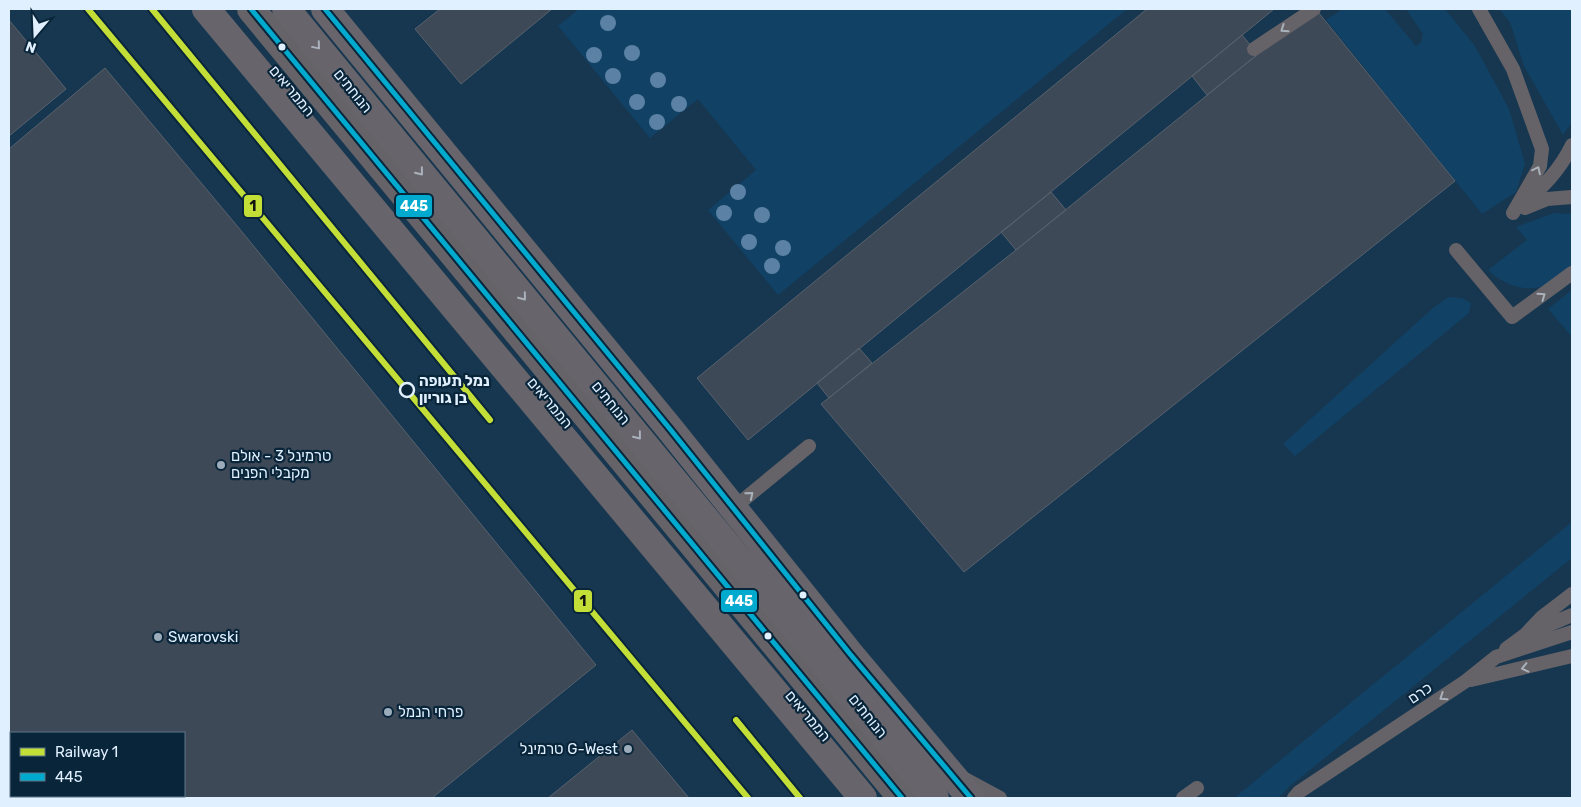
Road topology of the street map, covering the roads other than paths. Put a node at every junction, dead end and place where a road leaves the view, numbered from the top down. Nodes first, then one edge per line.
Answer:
1 (206, 9) edge
2 (224, 9) edge
3 (251, 9) edge
4 (286, 9) edge
5 (325, 9) edge
6 (1314, 9) edge
7 (1479, 9) edge
8 (1254, 49) dead end
9 (1572, 145) edge
10 (1572, 198) edge
11 (1513, 213) junction
12 (1456, 250) dead end
13 (1572, 274) edge
14 (809, 446) dead end
15 (712, 526) junction
16 (1572, 597) edge
17 (1572, 615) edge
18 (1572, 624) edge
19 (1572, 632) edge
20 (1525, 635) junction
21 (1572, 656) edge
22 (1496, 657) junction
23 (1466, 682) junction
24 (884, 734) junction
25 (1197, 788) dead end
26 (863, 798) edge
27 (876, 798) edge
28 (902, 798) edge
29 (935, 798) edge
30 (971, 798) edge
31 (1000, 798) edge
32 (1183, 798) edge
33 (1294, 798) edge

1 - 26 street
2 - 27 street, הממריאים
3 - 28 street
4 -> 15 street, הנוחתים
5 - 30 street, bridge
6 -> 8 lane
11 -> 7 lane
9 - 11 lane
10 - 11 lane
12 -> 13 lane
15 -> 14 lane
15 - 24 street, הנוחתים
16 - 20 lane
17 - 20 lane
18 - 22 lane
19 - 22 lane, כרם
20 - 22 lane
21 -> 23 lane
22 - 23 lane, כרם
23 -> 33 lane, כרם
24 - 29 street, הנוחתים
24 - 31 lane
25 - 32 lane

